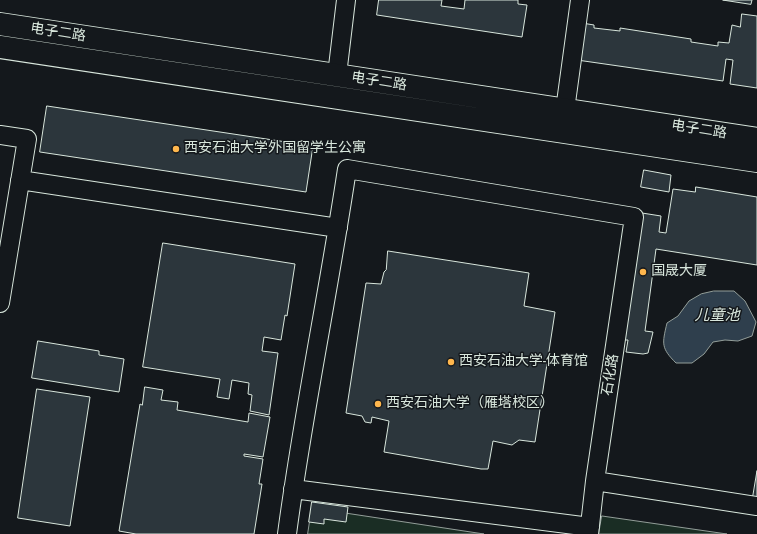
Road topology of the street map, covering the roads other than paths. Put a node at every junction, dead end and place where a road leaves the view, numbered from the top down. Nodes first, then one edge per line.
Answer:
1 (346, 0) edge
2 (580, 0) edge
3 (0, 24) edge
4 (0, 47) edge
5 (337, 75) junction
6 (564, 110) junction
7 (0, 135) edge
8 (757, 139) edge
9 (757, 161) edge
10 (20, 180) junction
11 (338, 228) junction
12 (0, 303) edge
13 (595, 481) junction
14 (293, 489) junction
15 (757, 506) edge
16 (589, 531) edge
17 (286, 534) edge

1 - 5 street
2 - 6 street
3 - 5 main road, 电子二路
4 - 9 main road, 电子二路
5 - 6 main road, 电子二路
6 - 8 main road, 电子二路
7 - 10 street
10 - 11 street
10 - 12 street
11 - 13 street, 石化路
11 - 14 street
13 - 15 street
13 - 16 street, 石化路
14 - 16 street
14 - 17 street

